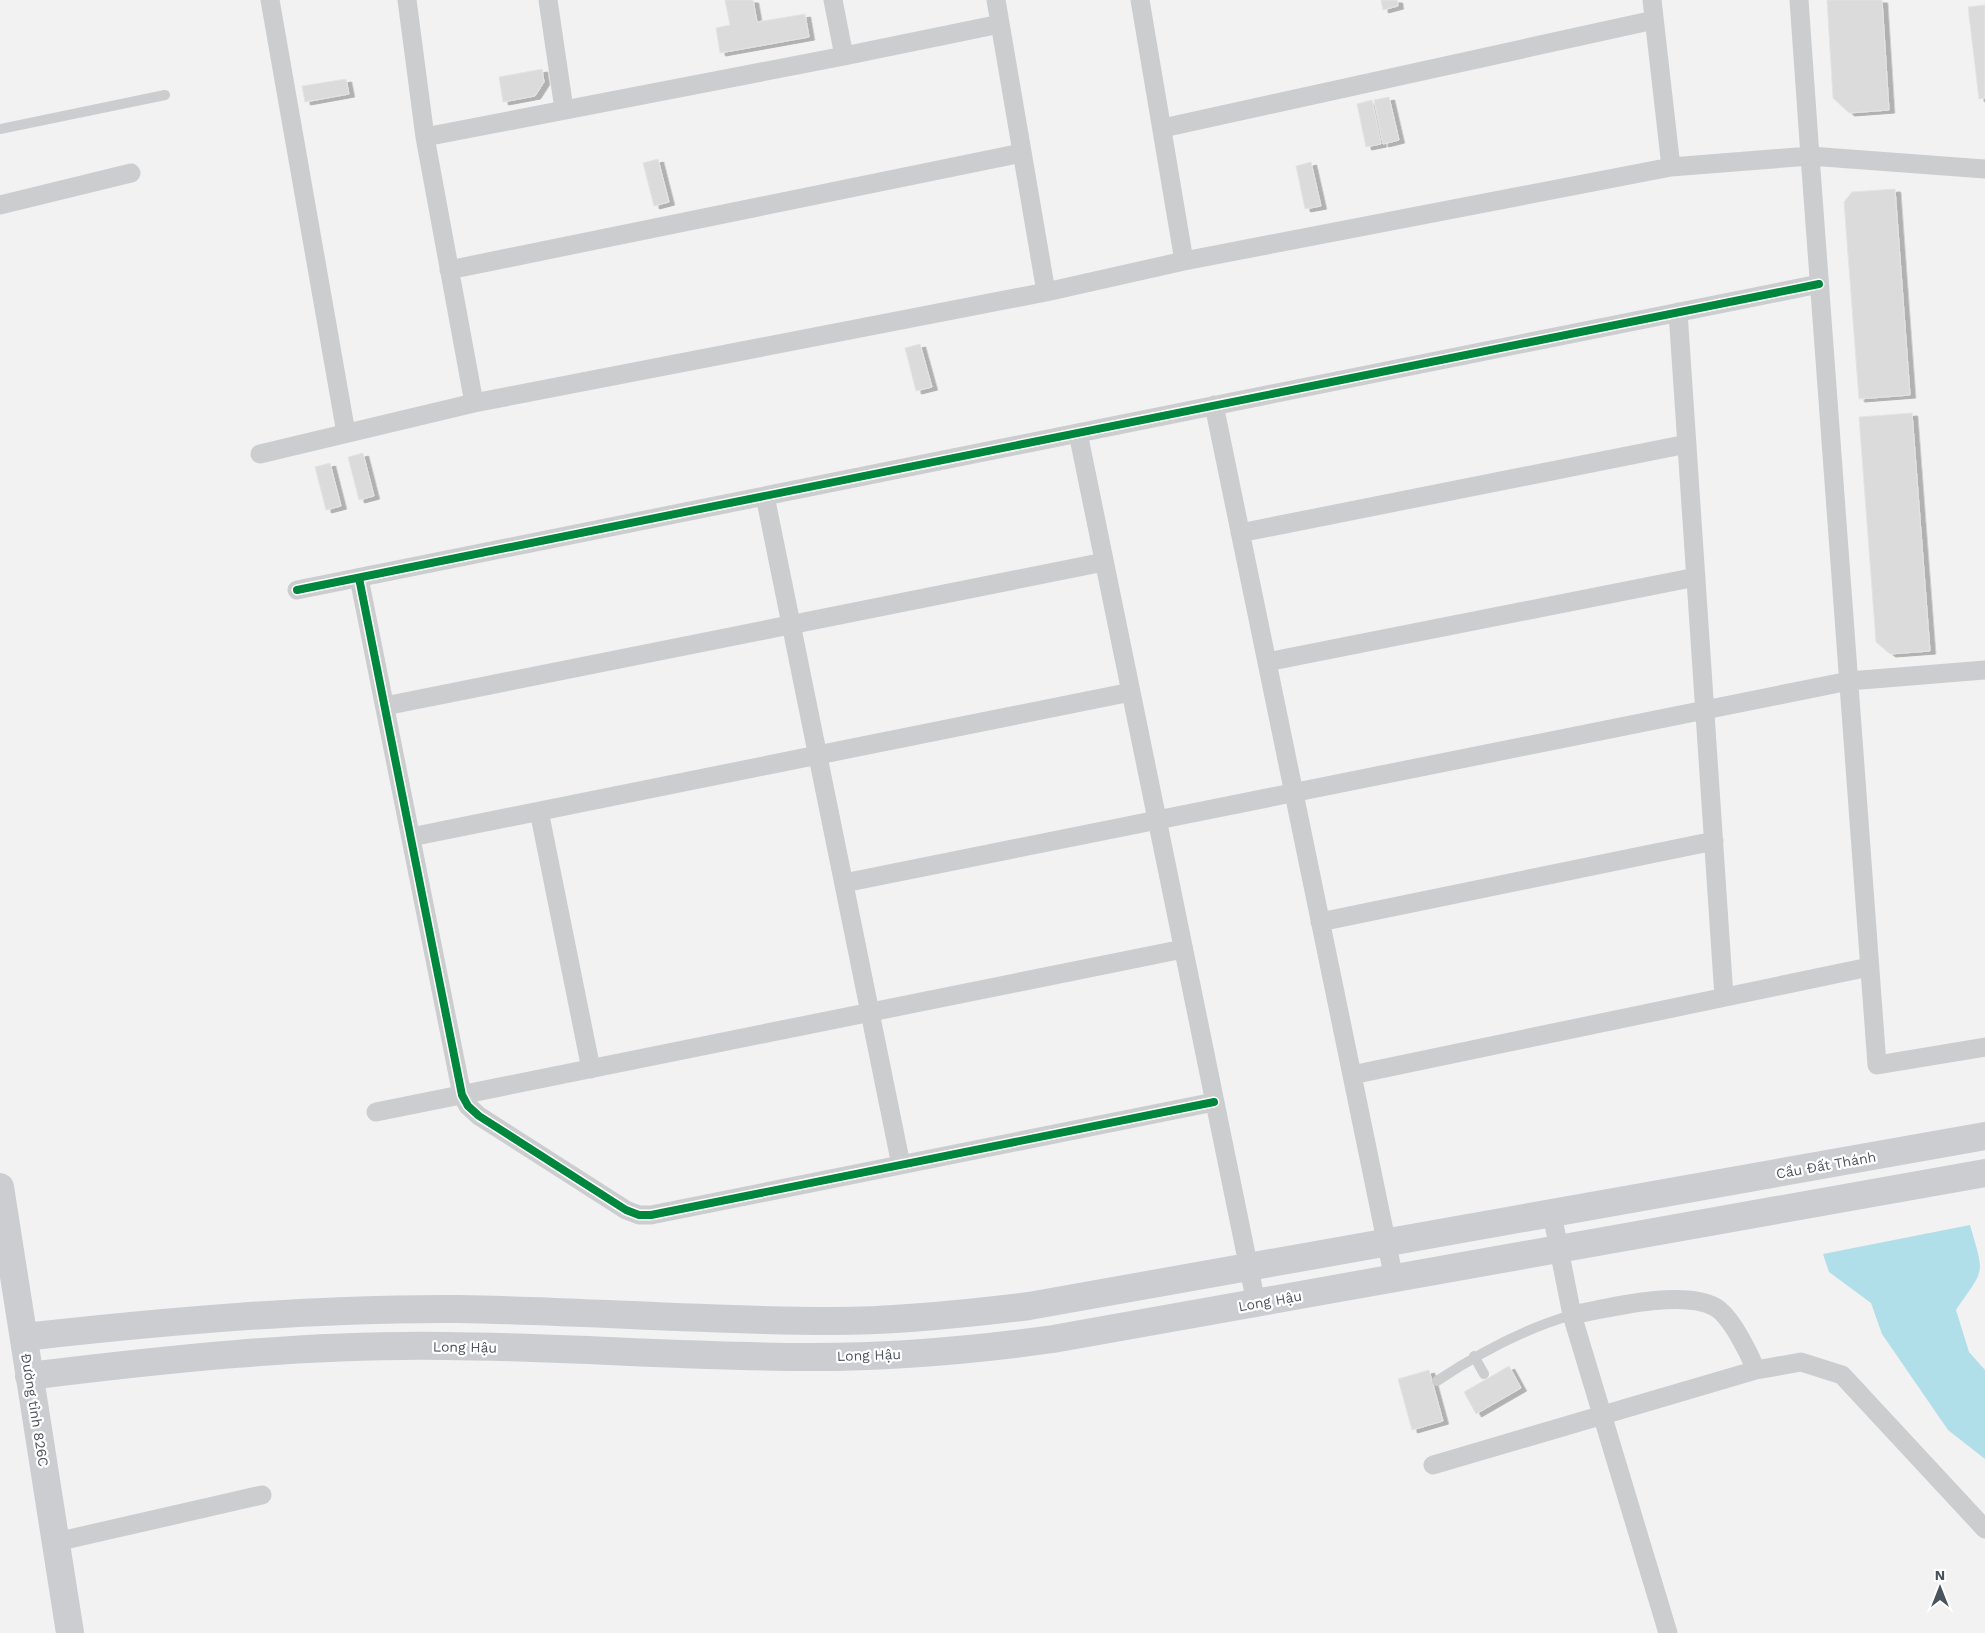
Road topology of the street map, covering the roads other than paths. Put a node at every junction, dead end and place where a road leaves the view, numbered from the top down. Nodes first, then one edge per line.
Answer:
1 (270, 0) edge
2 (407, 0) edge
3 (548, 0) edge
4 (833, 0) edge
5 (996, 0) edge
6 (1140, 0) edge
7 (1652, 0) edge
8 (1799, 0) edge
9 (1654, 20) junction
10 (1000, 24) junction
11 (844, 56) junction
12 (165, 95) dead end
13 (564, 109) junction
14 (1163, 128) junction
15 (0, 129) edge
16 (425, 137) junction
17 (1022, 152) junction
18 (1810, 156) junction
19 (1671, 167) junction
20 (1985, 169) edge
21 (131, 173) dead end
22 (0, 205) edge
23 (1184, 261) junction
24 (449, 270) junction
25 (1819, 284) junction
26 (1046, 292) junction
27 (1678, 312) junction
28 (474, 403) junction
29 (1214, 405) junction
30 (1078, 433) junction
31 (346, 434) junction
32 (1688, 444) junction
33 (260, 454) dead end
34 (765, 496) junction
35 (1240, 533) junction
36 (1104, 562) junction
37 (1696, 577) junction
38 (359, 578) junction
39 (297, 590) dead end
40 (791, 625) junction
41 (1267, 662) junction
42 (1985, 670) edge
43 (1848, 681) junction
44 (1131, 692) junction
45 (385, 706) junction
46 (1705, 710) junction
47 (817, 754) junction
48 (1294, 792) junction
49 (539, 811) junction
50 (1157, 820) junction
51 (411, 836) junction
52 (1714, 842) junction
53 (844, 882) junction
54 (1320, 922) junction
55 (1183, 949) junction
56 (1870, 967) junction
57 (1724, 997) junction
58 (870, 1012) junction
59 (1985, 1048) edge
60 (591, 1068) junction
61 (1352, 1075) junction
62 (462, 1095) junction
63 (1214, 1102) junction
64 (376, 1112) dead end
65 (1972, 1138) edge
66 (901, 1165) junction
67 (1975, 1175) edge
68 (0, 1187) edge
69 (1552, 1214) junction
70 (3, 1223) edge
71 (1387, 1243) junction
72 (1559, 1250) junction
73 (1248, 1267) junction
74 (1394, 1279) junction
75 (1256, 1304) junction
76 (1572, 1315) junction
77 (24, 1337) junction
78 (1474, 1356) junction
79 (1756, 1370) junction
80 (1484, 1374) dead end
81 (29, 1376) junction
82 (1437, 1381) dead end
83 (1603, 1417) junction
84 (1433, 1465) dead end
85 (262, 1495) dead end
86 (1985, 1529) edge
87 (56, 1542) junction
88 (70, 1633) edge
89 (1668, 1633) edge

1 - 31 street
2 - 16 street
3 - 13 street
4 - 11 street
5 - 10 street
6 - 14 street
7 - 9 street
8 - 18 street
9 - 14 street
9 - 19 street
10 - 11 street
10 - 17 street
11 - 13 street
12 - 15 lane
13 - 16 street
14 - 23 street
16 - 24 street
17 - 24 street
17 - 26 street
18 - 19 street
18 - 20 street
18 - 25 street
19 - 23 street
21 - 22 street
23 - 26 street
24 - 28 street
25 - 27 street
25 - 43 street
26 - 28 street
27 - 29 street
27 - 32 street
28 - 31 street
29 - 30 street
29 - 35 street
30 - 34 street
30 - 36 street
31 - 33 street
32 - 35 street
32 - 37 street
34 - 38 street
34 - 40 street
35 - 41 street
36 - 40 street
36 - 44 street
37 - 41 street
37 - 46 street
38 - 39 street
38 - 45 street
40 - 45 street
40 - 47 street
41 - 48 street
42 - 43 street
43 - 46 street
43 - 56 street
44 - 47 street
44 - 50 street
45 - 51 street
46 - 48 street
46 - 52 street
47 - 49 street
47 - 53 street
48 - 50 street
48 - 54 street
49 - 51 street
49 - 60 street
50 - 53 street
50 - 55 street
51 - 62 street
52 - 54 street
52 - 57 street
53 - 58 street
54 - 61 street
55 - 58 street
55 - 63 street
56 - 57 street
56 - 59 street
57 - 61 street
58 - 60 street
58 - 66 street
60 - 62 street
61 - 71 street
62 - 64 street
62 - 66 street
63 - 66 street
63 - 73 street
65 - 69 main road, Cầu Đất Thánh
67 - 72 main road, Long Hậu
68 - 70 main road, Đường tỉnh 826C
69 - 71 main road
69 - 72 street
70 - 77 main road, Đường tỉnh 826C
71 - 73 main road
71 - 74 street
72 - 74 main road, Long Hậu
72 - 76 street
73 - 75 street
73 - 77 main road
74 - 75 main road, Long Hậu
75 - 81 main road, Long Hậu
76 - 78 lane
76 - 79 street
76 - 83 street
77 - 81 main road, Đường tỉnh 826C
78 - 80 lane
78 - 82 lane
79 - 83 street
79 - 86 street
81 - 87 main road, Đường tỉnh 826C
83 - 84 street
83 - 89 street
85 - 87 street
87 - 88 main road, Đường tỉnh 826C

